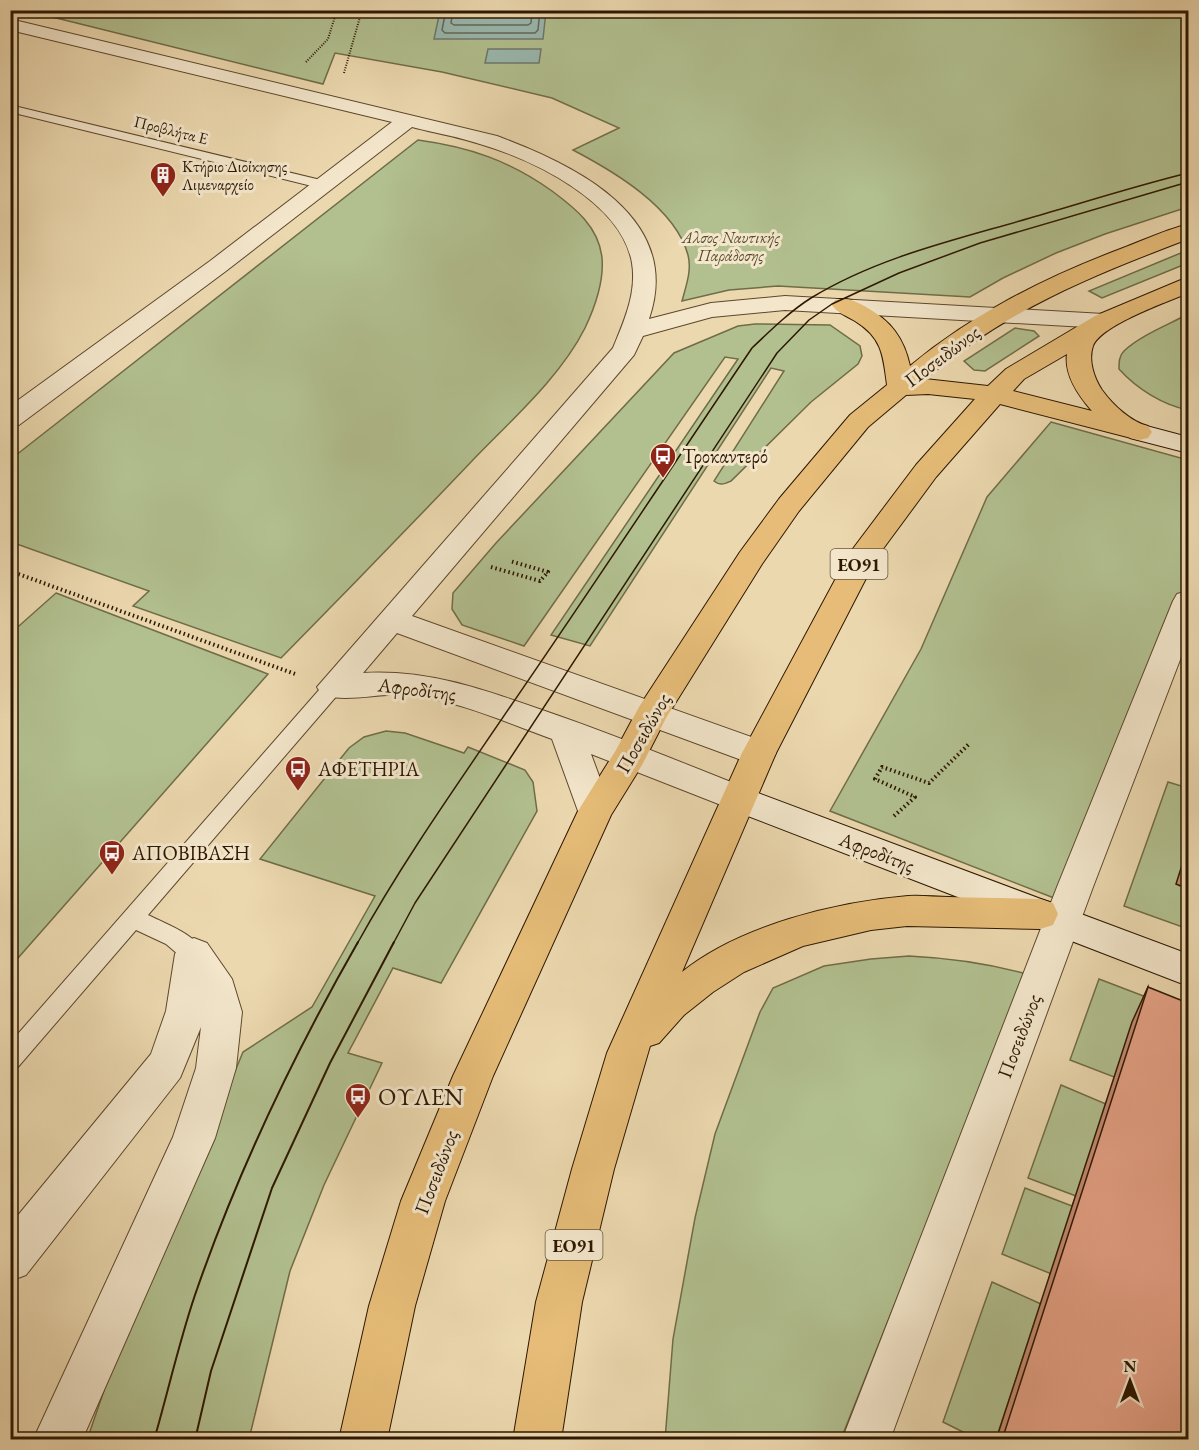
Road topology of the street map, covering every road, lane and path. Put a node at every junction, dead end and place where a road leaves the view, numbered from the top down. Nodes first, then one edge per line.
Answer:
1 (337, 10) edge
2 (362, 10) edge
3 (10, 24) edge
4 (302, 66) dead end
5 (339, 81) dead end
6 (10, 108) edge
7 (408, 120) junction
8 (324, 185) junction
9 (1188, 231) edge
10 (1188, 284) edge
11 (844, 305) junction
12 (1001, 313) junction
13 (1104, 321) junction
14 (633, 331) junction
15 (900, 387) junction
16 (992, 396) junction
17 (10, 419) edge
18 (1139, 432) junction
19 (1188, 445) edge
20 (510, 561) dead end
21 (10, 571) edge
22 (486, 573) dead end
23 (1188, 601) edge
24 (392, 620) junction
25 (333, 687) junction
26 (651, 715) junction
27 (566, 731) junction
28 (969, 744) dead end
29 (759, 753) junction
30 (630, 756) junction
31 (739, 799) junction
32 (595, 811) junction
33 (891, 819) dead end
34 (133, 918) junction
35 (1051, 918) junction
36 (194, 954) junction
37 (1188, 970) edge
38 (627, 1053) junction
39 (10, 1060) edge
40 (10, 1260) edge
41 (57, 1440) edge
42 (363, 1440) edge
43 (537, 1440) edge
44 (866, 1440) edge

1 - 4 path
2 - 5 path
3 - 7 street
6 - 8 lane, Προβλήτα E
7 - 8 street
7 - 14 street
8 - 17 street
9 - 12 highway, Ποσειδώνος
10 - 13 highway, ΕΟ91
11 - 12 street
11 - 14 street
11 - 15 highway
12 - 13 street
12 - 15 highway, Ποσειδώνος
13 - 16 highway, ΕΟ91
13 - 18 highway
14 - 24 street
15 - 16 highway
15 - 26 highway, Ποσειδώνος
16 - 18 highway
16 - 29 highway, ΕΟ91
18 - 19 street
20 - 22 path
21 - 25 path
23 - 35 street, Ποσειδώνος
24 - 25 street
24 - 26 street
25 - 27 street, Αφροδίτης
25 - 34 lane
26 - 29 street
26 - 30 highway, Ποσειδώνος
27 - 30 street, Αφροδίτης
27 - 32 street
28 - 33 path
29 - 31 highway, ΕΟ91
30 - 31 street, Αφροδίτης
30 - 32 highway, Ποσειδώνος
31 - 35 street, Αφροδίτης
31 - 38 highway, ΕΟ91
32 - 42 highway, Ποσειδώνος
34 - 36 lane
34 - 39 lane
35 - 37 street, Αφροδίτης
35 - 38 highway
35 - 44 street, Ποσειδώνος
36 - 40 street
36 - 41 street
38 - 43 highway, ΕΟ91

